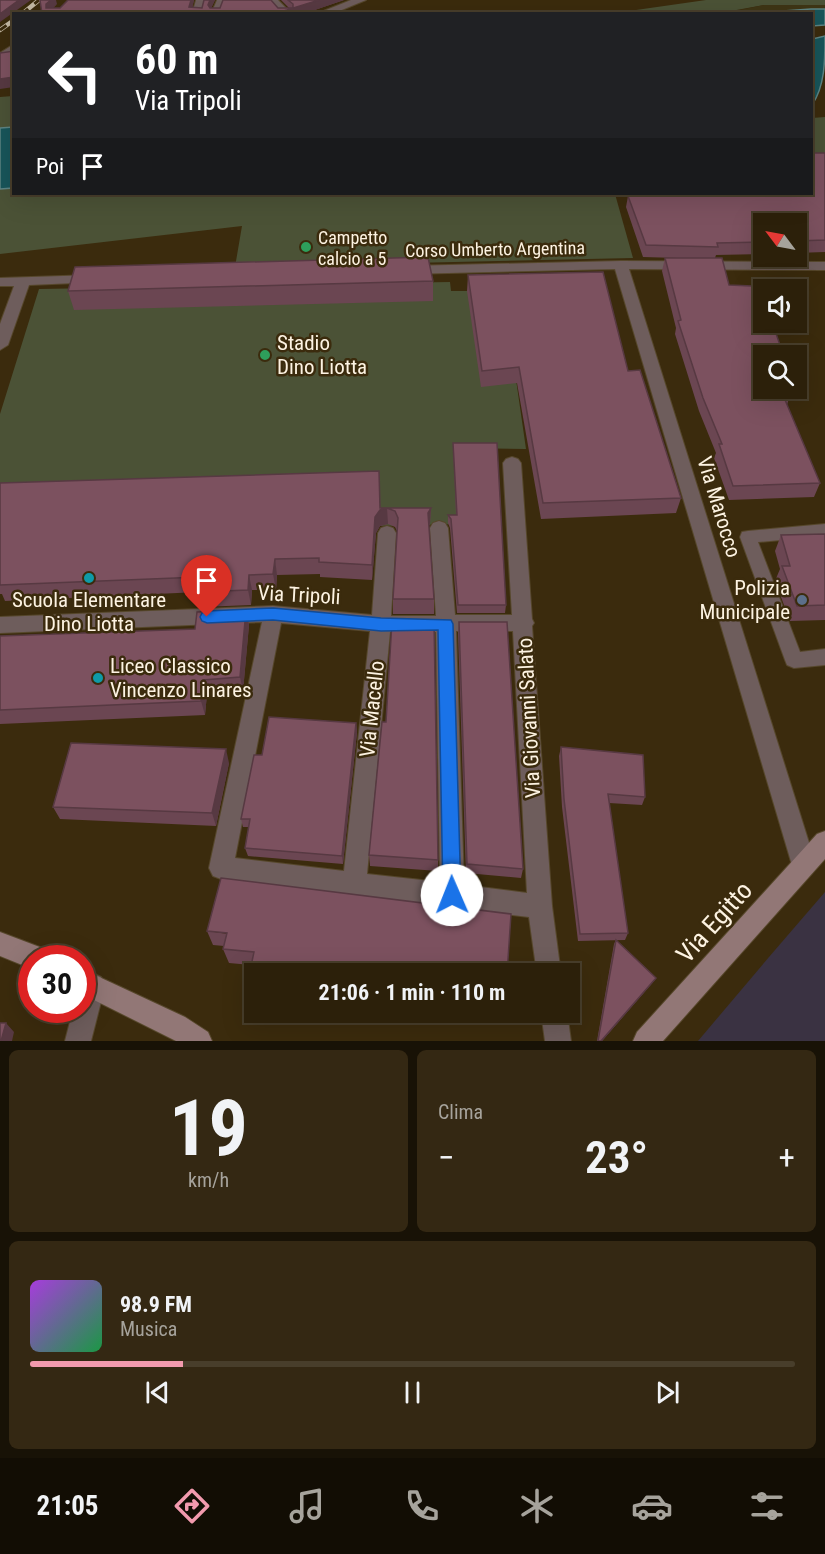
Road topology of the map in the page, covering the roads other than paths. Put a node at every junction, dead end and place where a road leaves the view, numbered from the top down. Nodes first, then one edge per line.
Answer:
1 (294, 0) edge
2 (327, 0) edge
3 (362, 0) edge
4 (274, 2) edge
5 (338, 8) junction
6 (327, 12) edge
7 (621, 265) junction
8 (825, 266) edge
9 (397, 270) edge
10 (104, 279) edge
11 (0, 282) edge
12 (23, 282) junction
13 (0, 343) edge
14 (512, 463) dead end
15 (439, 528) dead end
16 (825, 530) edge
17 (387, 533) dead end
18 (273, 614) junction
19 (524, 623) junction
20 (381, 624) junction
21 (446, 624) junction
22 (0, 625) edge
23 (825, 657) edge
24 (825, 842) edge
25 (804, 865) junction
26 (354, 884) junction
27 (452, 895) junction
28 (540, 906) junction
29 (0, 944) edge
30 (18, 951) edge
31 (548, 963) edge
32 (96, 987) edge
33 (81, 1023) edge
34 (556, 1023) edge
35 (78, 1041) edge
36 (199, 1041) edge
37 (558, 1041) edge
38 (646, 1041) edge

1 - 4 street
2 - 5 street
3 - 5 street
5 - 6 street
7 - 8 street, Corso Umberto Argentina
7 - 9 street, Corso Umberto Argentina
7 - 25 street, Via Marocco
10 - 12 street
11 - 12 street
12 - 13 street
14 - 19 street, Via Giovanni Salato
15 - 21 street
16 - 23 lane
17 - 20 street, Via Macello
18 - 20 street, Via Tripoli
18 - 22 street, Via Tripoli
18 - 26 street
19 - 21 street, Via Tripoli
19 - 28 street, Via Giovanni Salato
20 - 21 street, Via Tripoli
20 - 26 street, Via Macello
21 - 27 street
24 - 25 street, Via Egitto
25 - 38 street, Via Egitto
26 - 27 street
27 - 28 street
28 - 31 street, Via Giovanni Salato
29 - 30 street
32 - 36 street
33 - 35 street
34 - 37 street

